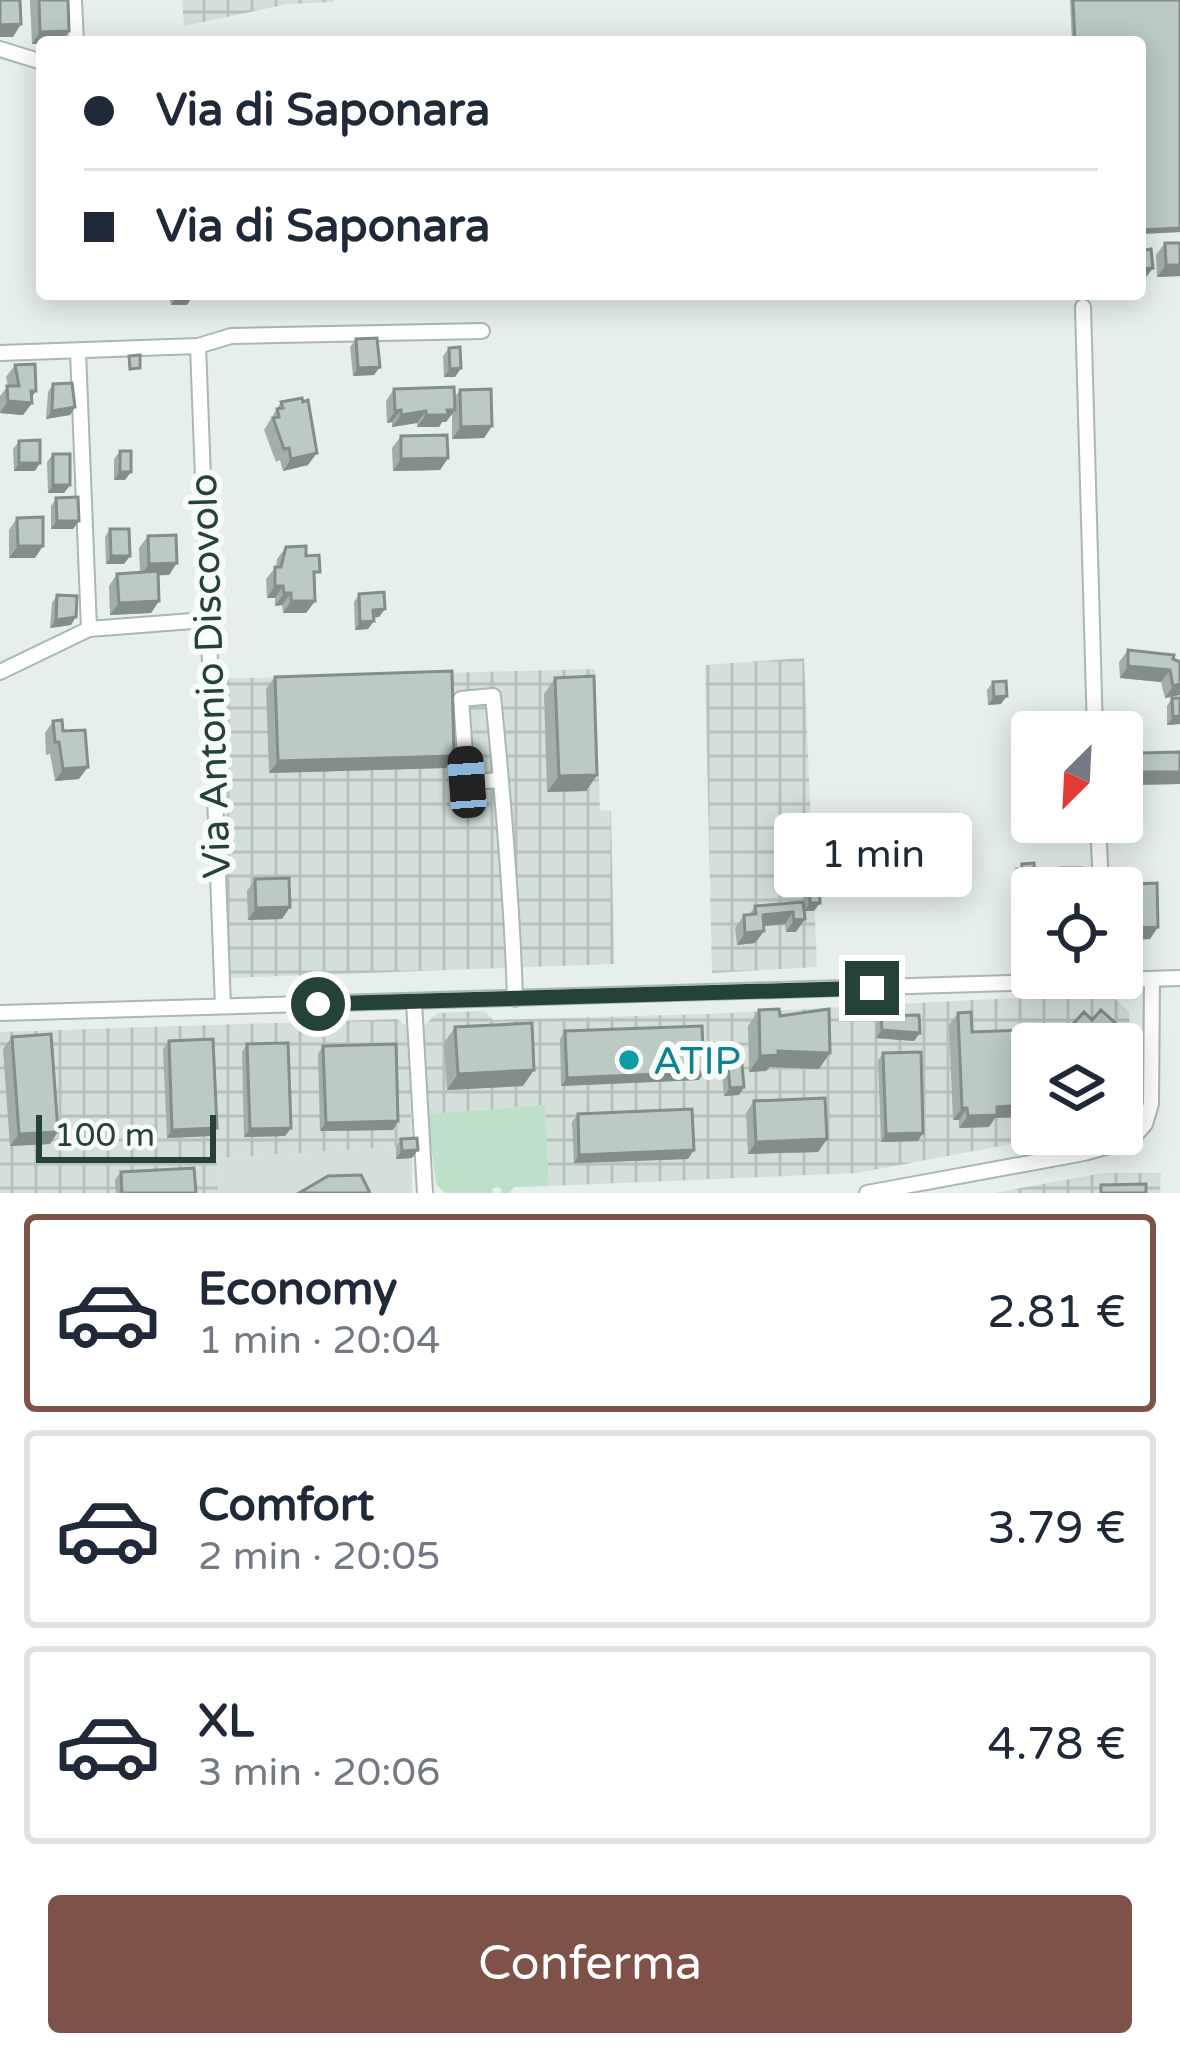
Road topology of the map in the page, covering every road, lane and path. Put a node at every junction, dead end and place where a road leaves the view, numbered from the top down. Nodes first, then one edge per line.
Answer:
1 (74, 0) edge
2 (76, 36) edge
3 (0, 49) edge
4 (36, 60) edge
5 (1083, 307) dead end
6 (482, 331) dead end
7 (198, 346) junction
8 (78, 352) junction
9 (0, 353) edge
10 (206, 620) junction
11 (89, 629) junction
12 (0, 672) edge
13 (1095, 711) edge
14 (501, 780) junction
15 (1180, 978) edge
16 (1143, 980) edge
17 (1152, 980) junction
18 (1011, 982) edge
19 (515, 999) junction
20 (414, 1003) junction
21 (223, 1006) junction
22 (0, 1013) edge
23 (425, 1193) edge
24 (867, 1193) edge

1 - 2 street
3 - 4 street
5 - 13 street
6 - 7 street
7 - 8 street
7 - 10 street, Via Antonio Discovolo
8 - 9 street
8 - 11 street
10 - 11 street
10 - 21 street, Via Antonio Discovolo
11 - 12 street
14 - 14 street
14 - 19 street
15 - 17 street
16 - 17 street
17 - 24 street
18 - 19 street
19 - 20 street
20 - 21 street
20 - 23 street
21 - 22 street

